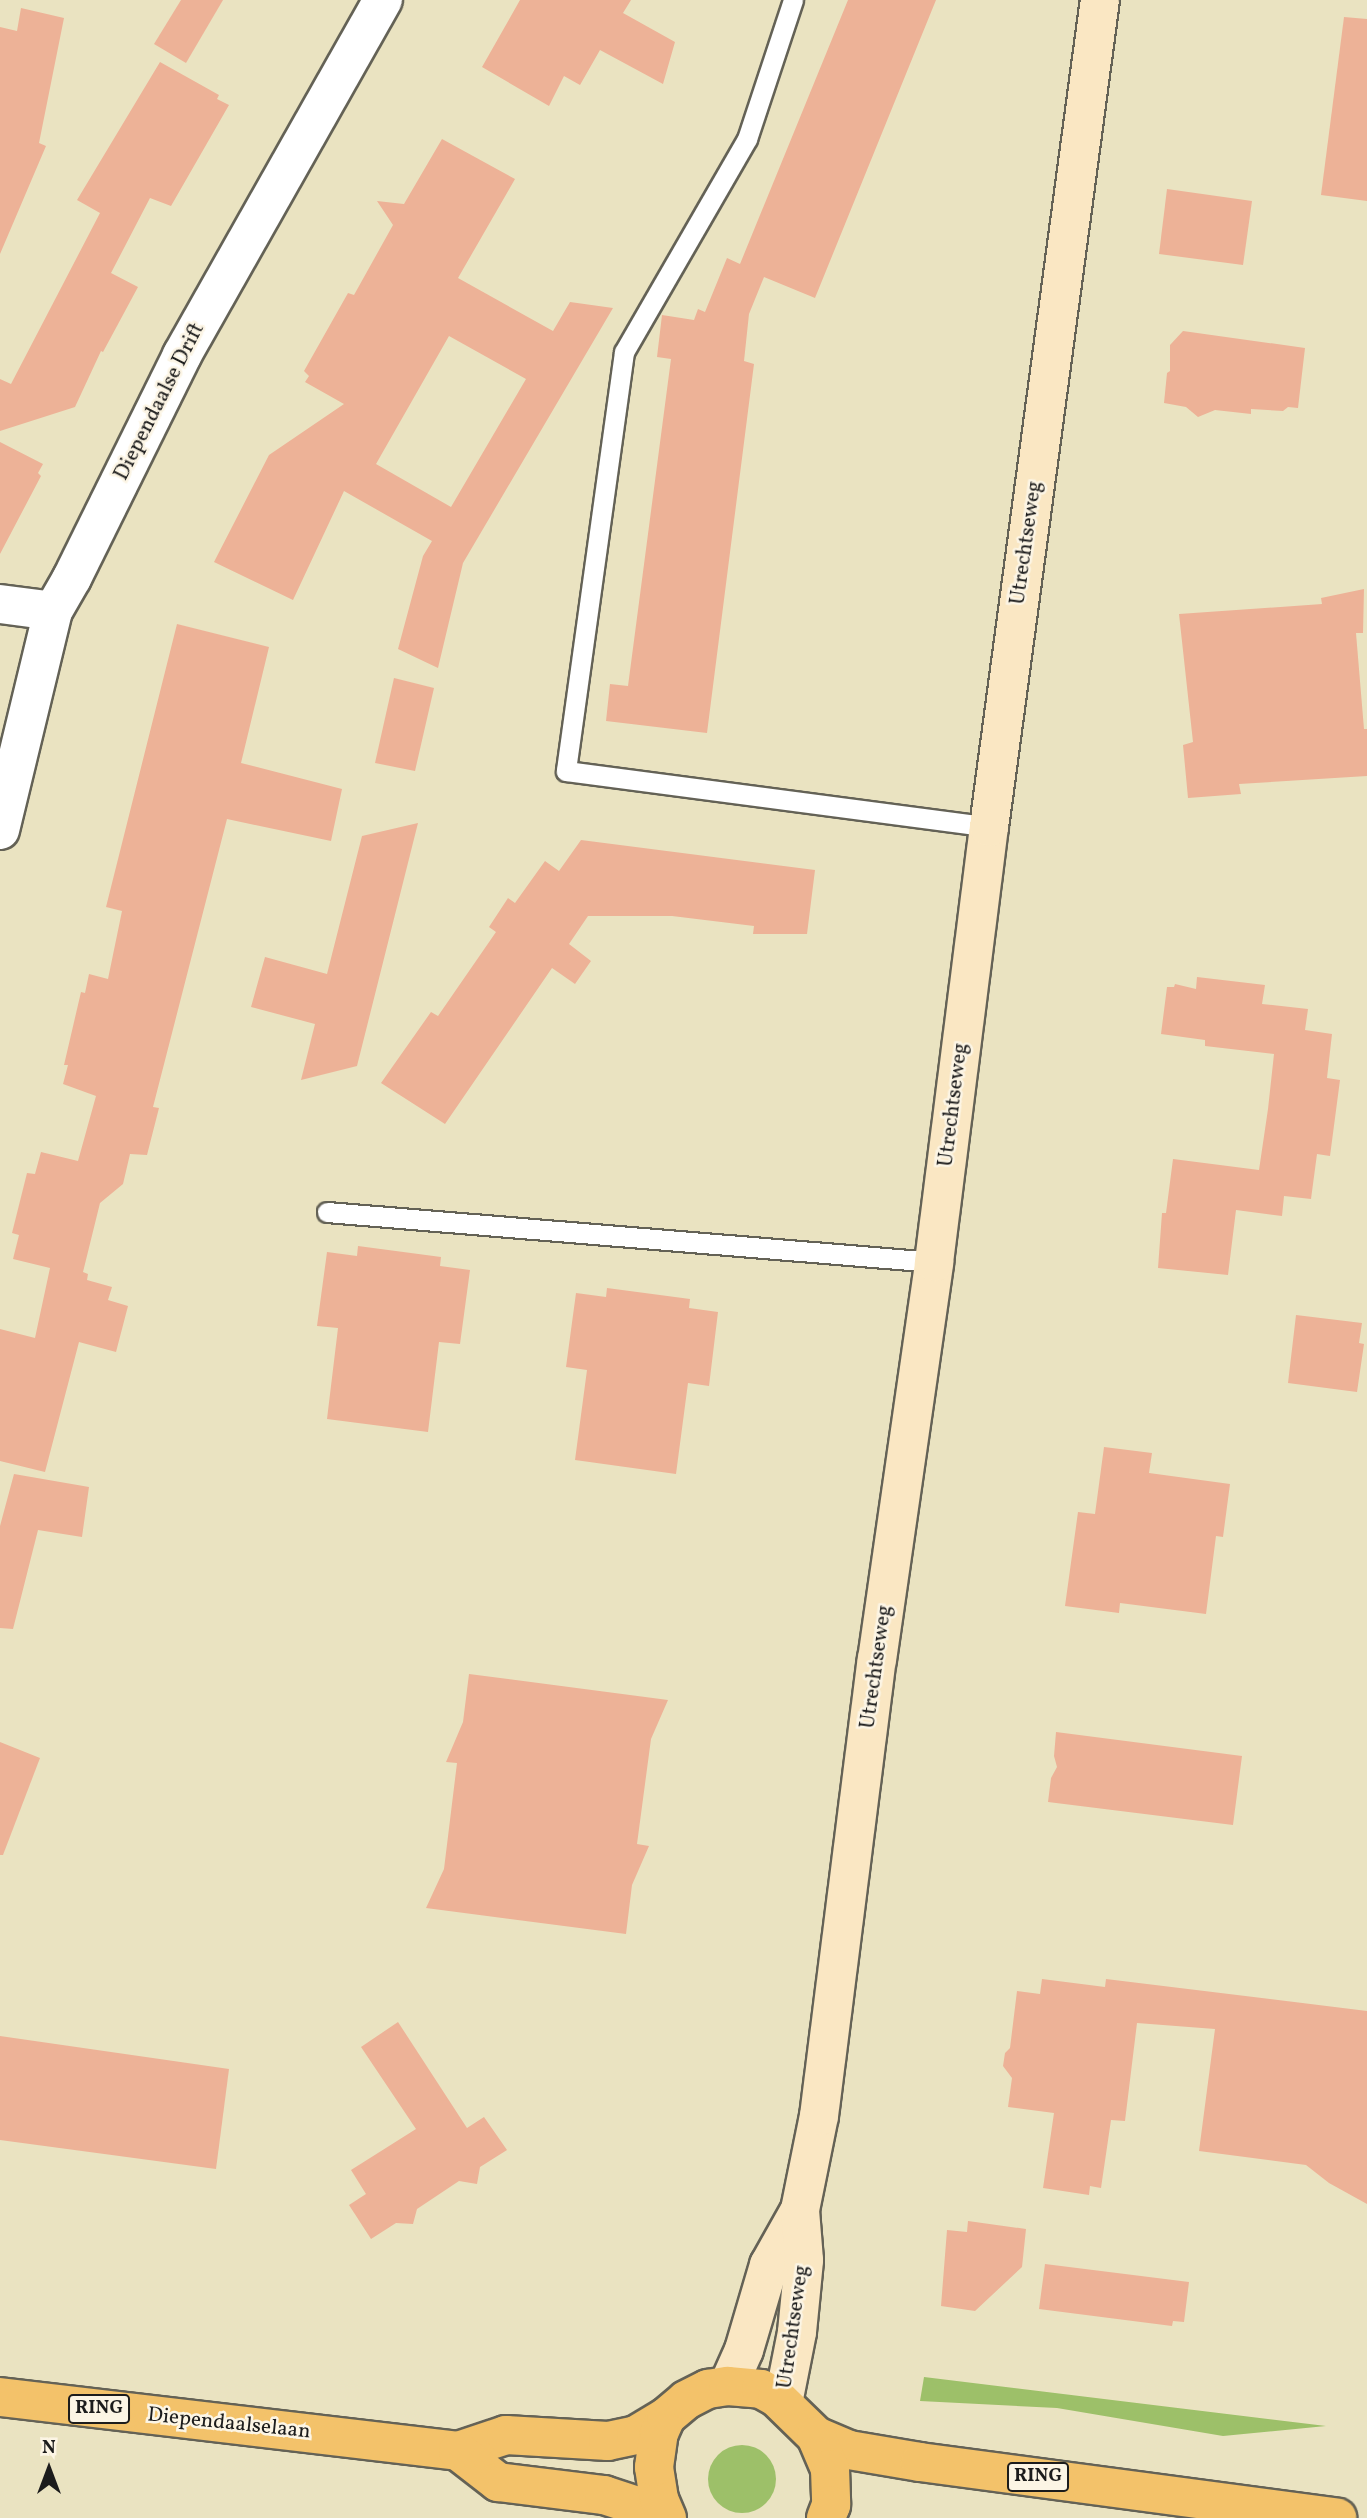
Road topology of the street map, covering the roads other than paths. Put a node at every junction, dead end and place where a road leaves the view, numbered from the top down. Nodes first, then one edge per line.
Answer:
1 (383, 0) edge
2 (793, 0) edge
3 (1100, 0) edge
4 (0, 604) edge
5 (53, 611) junction
6 (989, 827) junction
7 (0, 830) edge
8 (327, 1212) dead end
9 (934, 1262) junction
10 (800, 2210) junction
11 (728, 2386) junction
12 (0, 2397) edge
13 (783, 2403) junction
14 (666, 2417) junction
15 (816, 2436) junction
16 (458, 2451) junction
17 (666, 2517) edge
18 (826, 2518) edge
19 (1338, 2518) edge

1 - 5 street, Diependaalse Drift
2 - 6 lane
3 - 6 main road, Utrechtseweg
4 - 5 street
5 - 7 street, Diependaalse Drift
6 - 9 main road, Utrechtseweg
8 - 9 lane
9 - 10 main road, Utrechtseweg
10 - 11 main road, Utrechtseweg
10 - 13 main road, Utrechtseweg
11 - 13 main road, RING
11 - 14 main road, RING
12 - 16 main road, Diependaalselaan / RING
13 - 15 main road, RING
14 - 16 main road, Diependaalselaan / RING
14 - 17 main road
15 - 18 main road, RING
15 - 19 main road, RING
16 - 17 main road

